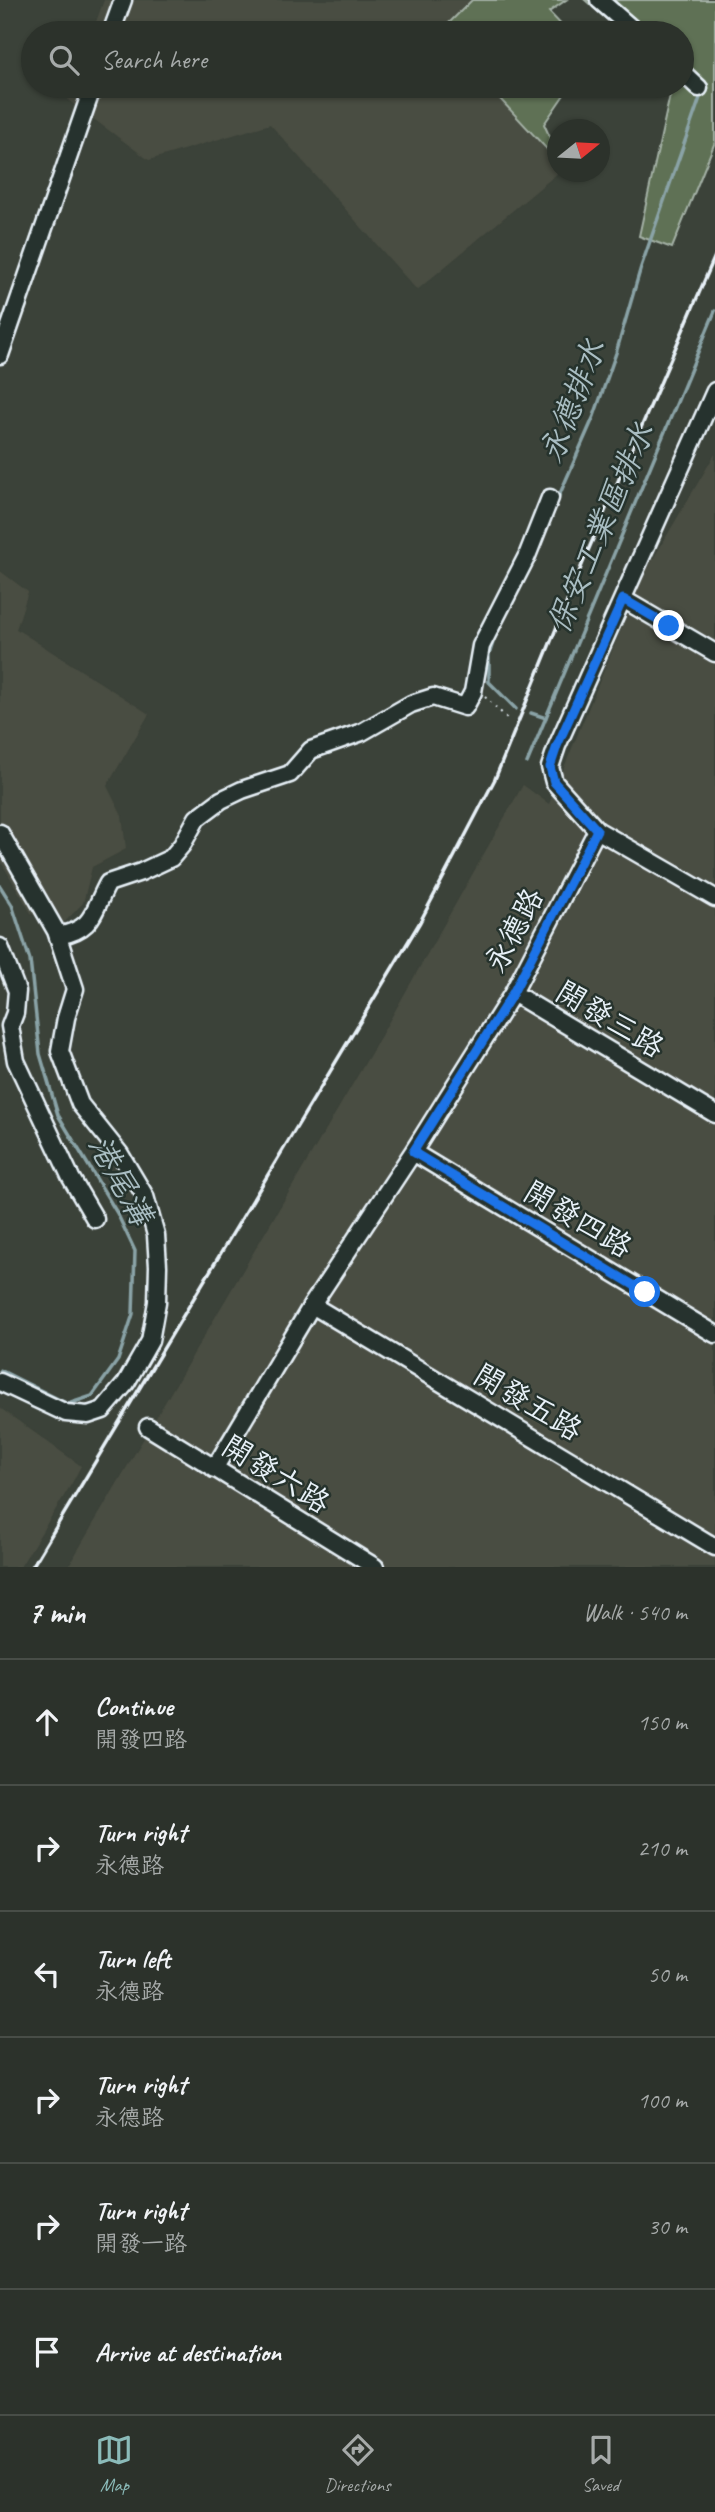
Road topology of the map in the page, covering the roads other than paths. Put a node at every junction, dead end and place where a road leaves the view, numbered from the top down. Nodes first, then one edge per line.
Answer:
1 (123, 0) edge
2 (599, 0) edge
3 (115, 21) edge
4 (623, 21) edge
5 (694, 83) edge
6 (699, 88) dead end
7 (89, 98) edge
8 (0, 355) edge
9 (715, 391) edge
10 (711, 413) edge
11 (550, 498) dead end
12 (623, 599) junction
13 (715, 653) edge
14 (597, 830) junction
15 (0, 833) edge
16 (715, 898) edge
17 (58, 936) junction
18 (0, 947) edge
19 (513, 993) junction
20 (715, 1114) edge
21 (413, 1152) junction
22 (95, 1219) dead end
23 (312, 1305) junction
24 (715, 1334) edge
25 (0, 1382) edge
26 (148, 1427) dead end
27 (214, 1469) junction
28 (715, 1547) edge
29 (375, 1567) edge

1 - 3 street
2 - 4 street
5 - 6 street
7 - 8 street
9 - 10 street
10 - 12 street
11 - 17 street
12 - 13 street
12 - 14 street
14 - 16 street
14 - 19 street, 永德路
15 - 17 street
17 - 25 street
18 - 22 street
19 - 20 street, 開發三路
19 - 21 street, 永德路
21 - 23 street, 永德路
21 - 24 street, 開發四路
23 - 27 street, 永德路
23 - 28 street, 開發五路
26 - 27 street, 開發六路
27 - 29 street, 開發六路

